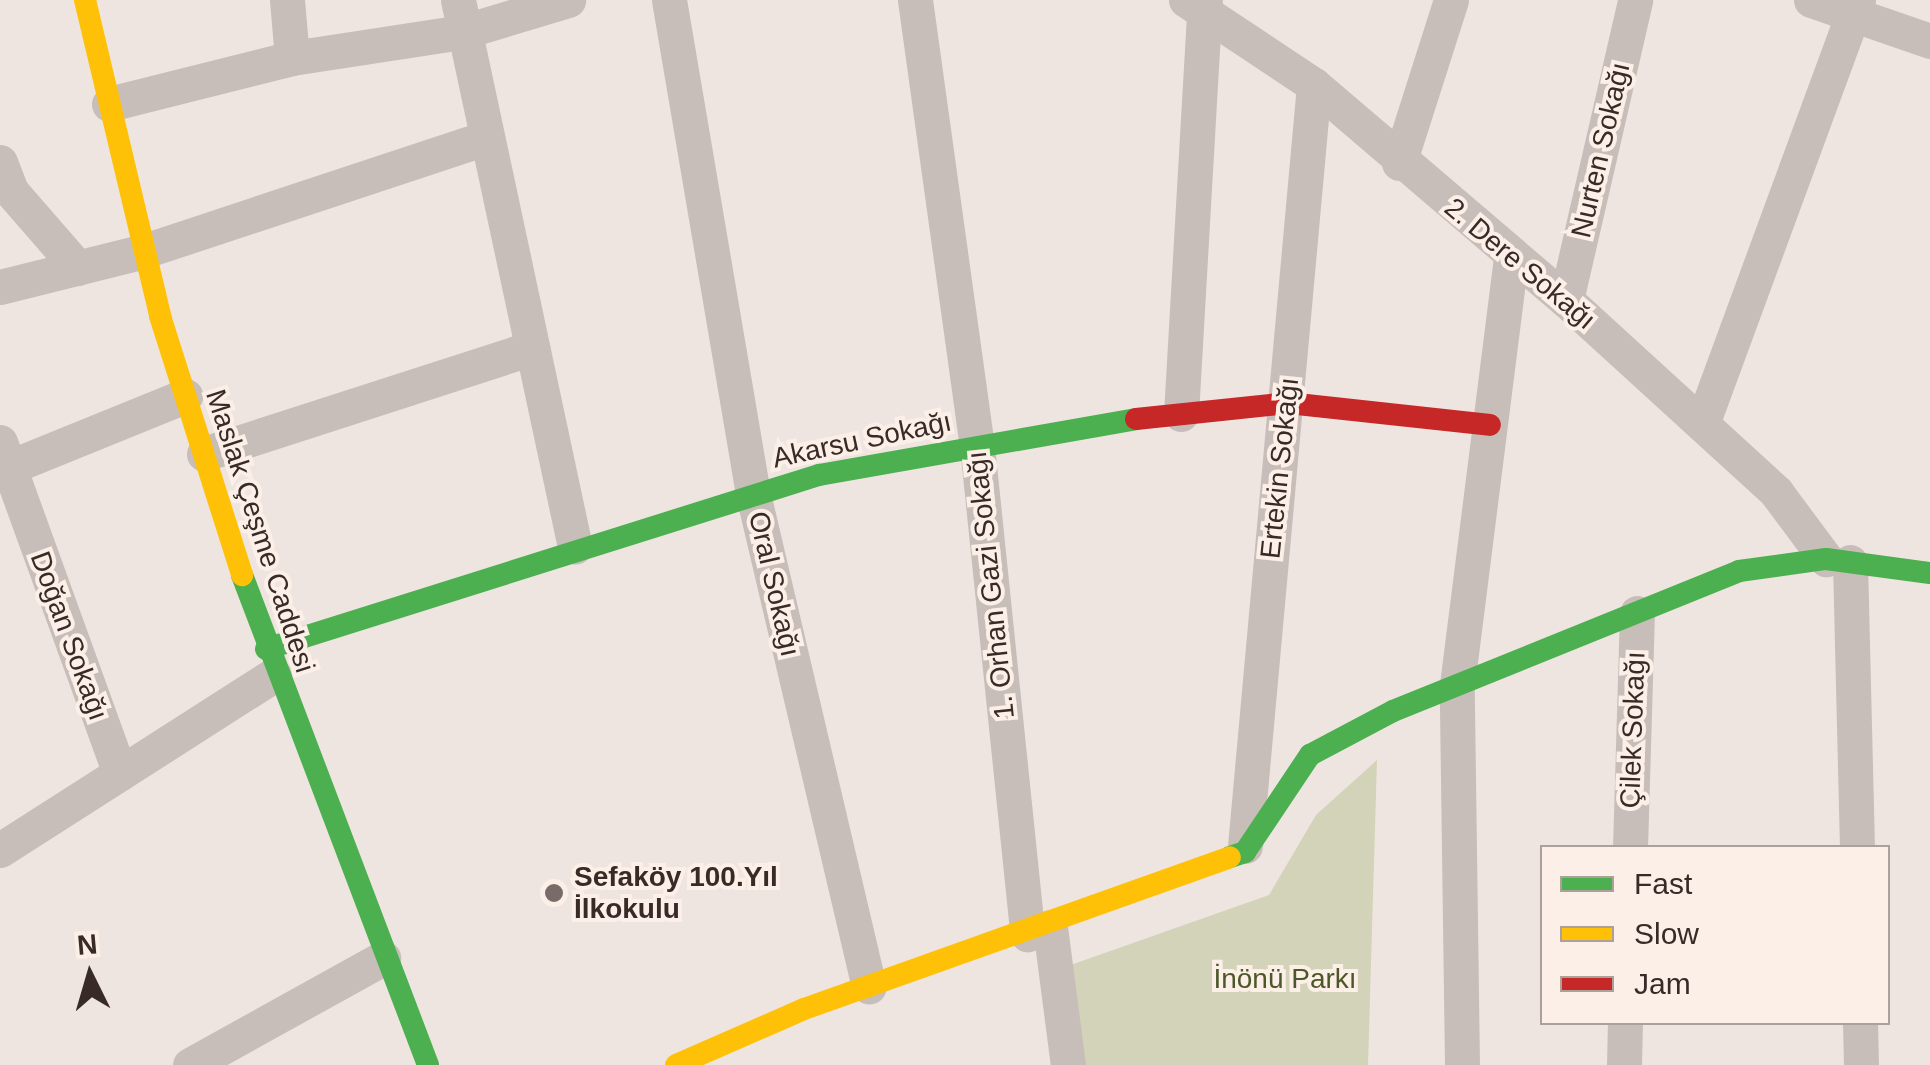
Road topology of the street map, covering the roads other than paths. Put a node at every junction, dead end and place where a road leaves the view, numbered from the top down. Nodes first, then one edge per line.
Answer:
1 (85, 0) edge
2 (287, 0) edge
3 (568, 0) edge
4 (669, 0) edge
5 (914, 0) edge
6 (1451, 0) edge
7 (1635, 0) edge
8 (1811, 0) edge
9 (1199, 4) edge
10 (1856, 6) edge
11 (460, 16) edge
12 (1930, 41) edge
13 (292, 58) junction
14 (1314, 84) junction
15 (109, 104) junction
16 (486, 138) junction
17 (0, 162) edge
18 (1398, 163) junction
19 (144, 251) junction
20 (1511, 256) junction
21 (78, 268) junction
22 (0, 287) edge
23 (1566, 300) junction
24 (532, 348) junction
25 (185, 396) junction
26 (1288, 403) junction
27 (1181, 414) junction
28 (1702, 424) junction
29 (1490, 425) junction
30 (977, 446) junction
31 (204, 454) junction
32 (2, 460) edge
33 (753, 494) junction
34 (575, 547) junction
35 (1838, 560) junction
36 (1930, 573) edge
37 (1636, 613) junction
38 (270, 662) junction
39 (1458, 685) junction
40 (120, 773) junction
41 (1630, 845) edge
42 (1857, 845) edge
43 (0, 850) edge
44 (1245, 852) junction
45 (1038, 931) junction
46 (382, 958) junction
47 (870, 987) junction
48 (1625, 1025) edge
49 (1860, 1025) edge
50 (190, 1065) edge
51 (428, 1065) edge
52 (676, 1065) edge
53 (1068, 1065) edge
54 (1462, 1065) edge
55 (1624, 1065) edge
56 (1861, 1065) edge

1 - 15 street, Maslak Çeşme Caddesi
2 - 13 street
3 - 11 street
4 - 33 street, Oral Sokağı
5 - 30 street, 1. Orhan Gazi Sokağı
6 - 18 street
7 - 23 street, Nurten Sokağı
8 - 10 street
9 - 14 street, 2. Dere Sokağı
9 - 27 street
10 - 12 street
10 - 28 street
11 - 13 street
11 - 16 street
13 - 15 street
14 - 18 street, 2. Dere Sokağı
14 - 26 street, Ertekin Sokağı
15 - 19 street, Maslak Çeşme Caddesi
16 - 19 street
16 - 24 street
17 - 21 street
18 - 20 street, 2. Dere Sokağı
19 - 21 street
19 - 25 street, Maslak Çeşme Caddesi
20 - 23 street, 2. Dere Sokağı
20 - 29 street
21 - 22 street
23 - 28 street, 2. Dere Sokağı
24 - 31 street
24 - 34 street
25 - 31 street, Maslak Çeşme Caddesi
25 - 32 street
26 - 27 street, Akarsu Sokağı
26 - 29 street, Akarsu Sokağı
26 - 44 street, Ertekin Sokağı
27 - 30 street, Akarsu Sokağı
28 - 35 street, 2. Dere Sokağı
29 - 39 street
30 - 33 street, Akarsu Sokağı
30 - 45 street, 1. Orhan Gazi Sokağı
31 - 38 street, Maslak Çeşme Caddesi
32 - 40 street, Doğan Sokağı
33 - 34 street, Akarsu Sokağı
33 - 47 street, Oral Sokağı
34 - 38 street, Akarsu Sokağı
35 - 36 street
35 - 37 street
35 - 42 street
37 - 39 street
37 - 41 street, Çilek Sokağı
38 - 40 street
38 - 46 street, Maslak Çeşme Caddesi
39 - 44 street
39 - 54 street
40 - 43 street
44 - 45 street
45 - 47 street
45 - 53 street, 1. Orhan Gazi Sokağı
46 - 50 street
46 - 51 street, Maslak Çeşme Caddesi
47 - 52 street
48 - 55 street
49 - 56 street

